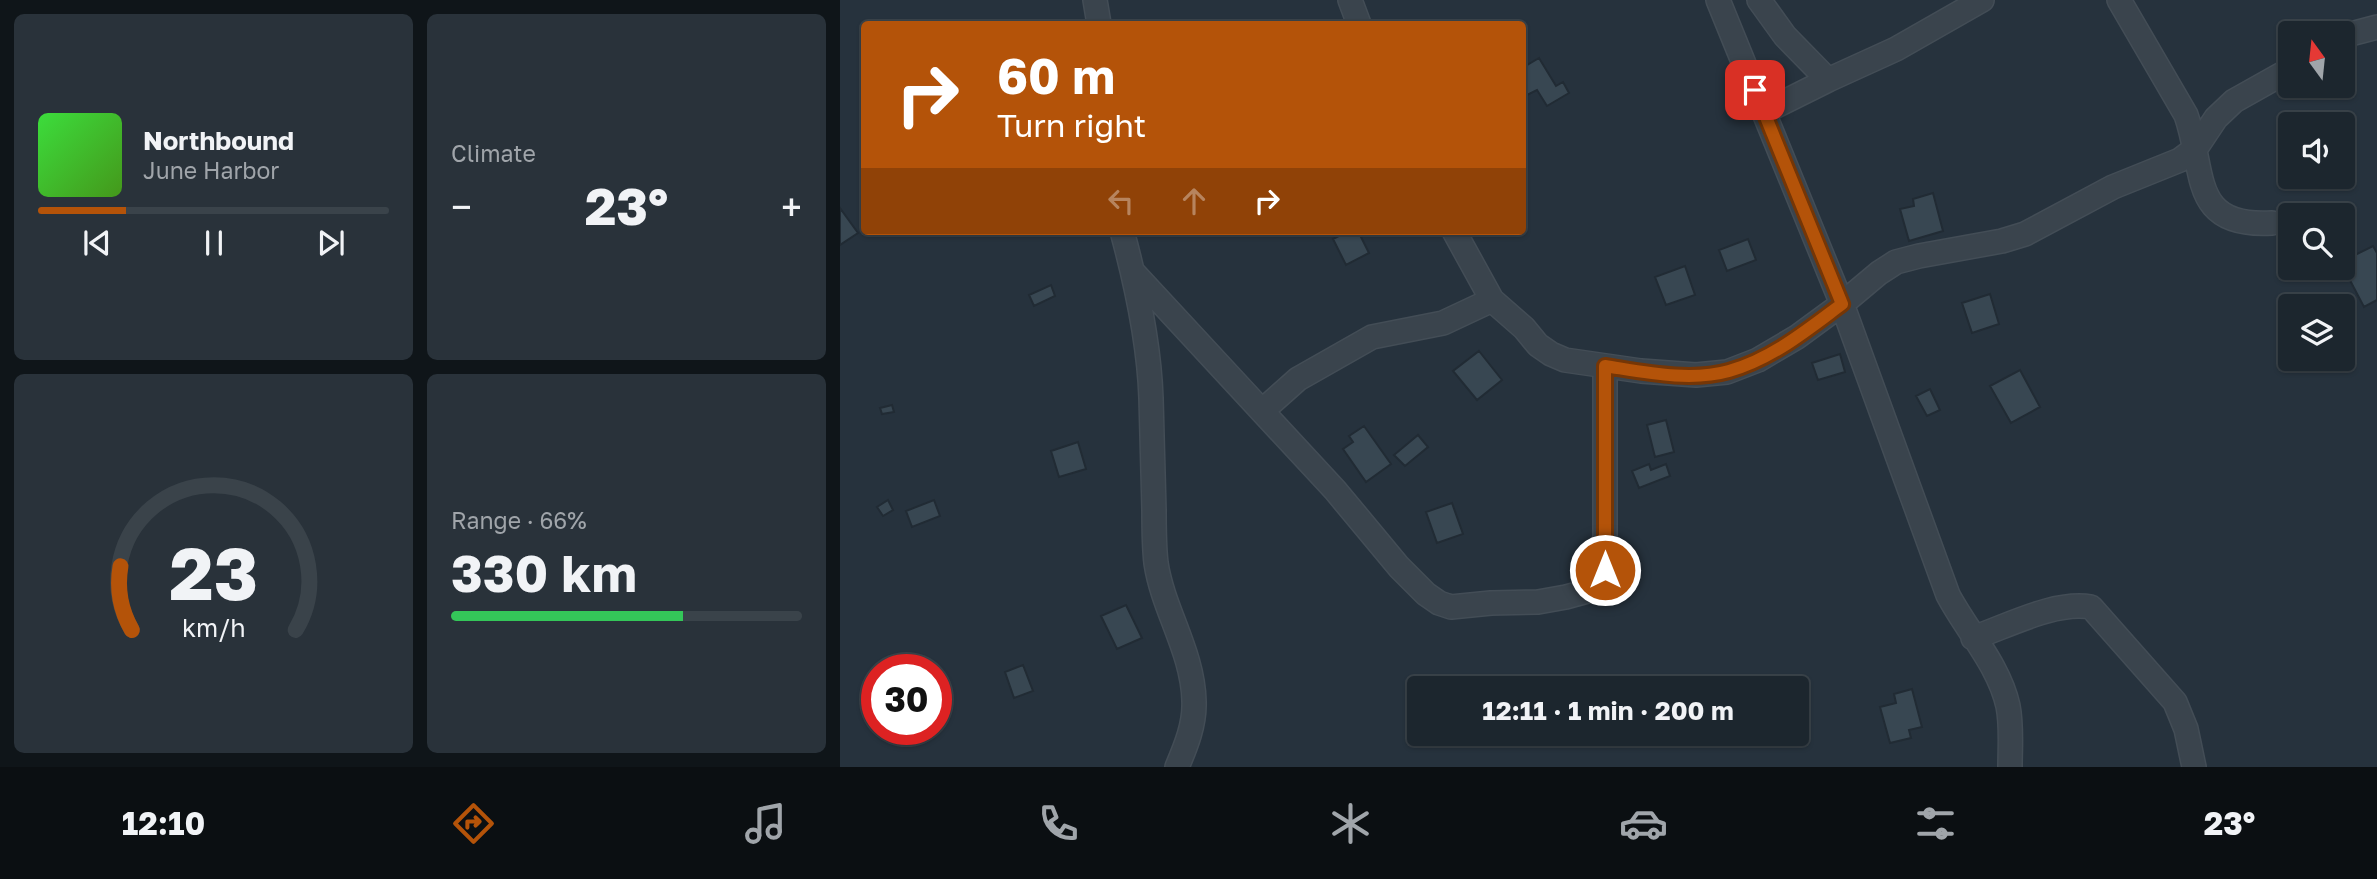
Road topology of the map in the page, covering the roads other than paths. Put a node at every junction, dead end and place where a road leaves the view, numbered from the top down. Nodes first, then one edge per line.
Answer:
1 (1095, 0) edge
2 (1350, 0) edge
3 (1718, 0) edge
4 (1759, 0) edge
5 (1982, 0) edge
6 (2119, 0) edge
7 (1098, 21) edge
8 (1358, 21) edge
9 (2377, 27) edge
10 (2356, 33) edge
11 (2278, 76) edge
12 (1828, 80) junction
13 (1764, 112) junction
14 (2196, 148) junction
15 (2272, 223) dead end
16 (1123, 235) edge
17 (1456, 235) edge
18 (1133, 272) junction
19 (1492, 300) junction
20 (1842, 304) junction
21 (1605, 366) junction
22 (1262, 411) junction
23 (1973, 638) junction
24 (1177, 767) edge
25 (2010, 767) edge
26 (2194, 767) edge

1 - 7 street
2 - 8 street
3 - 13 street
4 - 12 street
5 - 12 street
6 - 14 street
9 - 10 street
11 - 14 street
12 - 13 street
13 - 20 street
14 - 15 street
14 - 20 street
16 - 18 street
17 - 19 street
18 - 22 street
18 - 24 street
19 - 21 street
19 - 22 street
20 - 21 street
20 - 23 street
21 - 22 street
23 - 25 street
23 - 26 street

